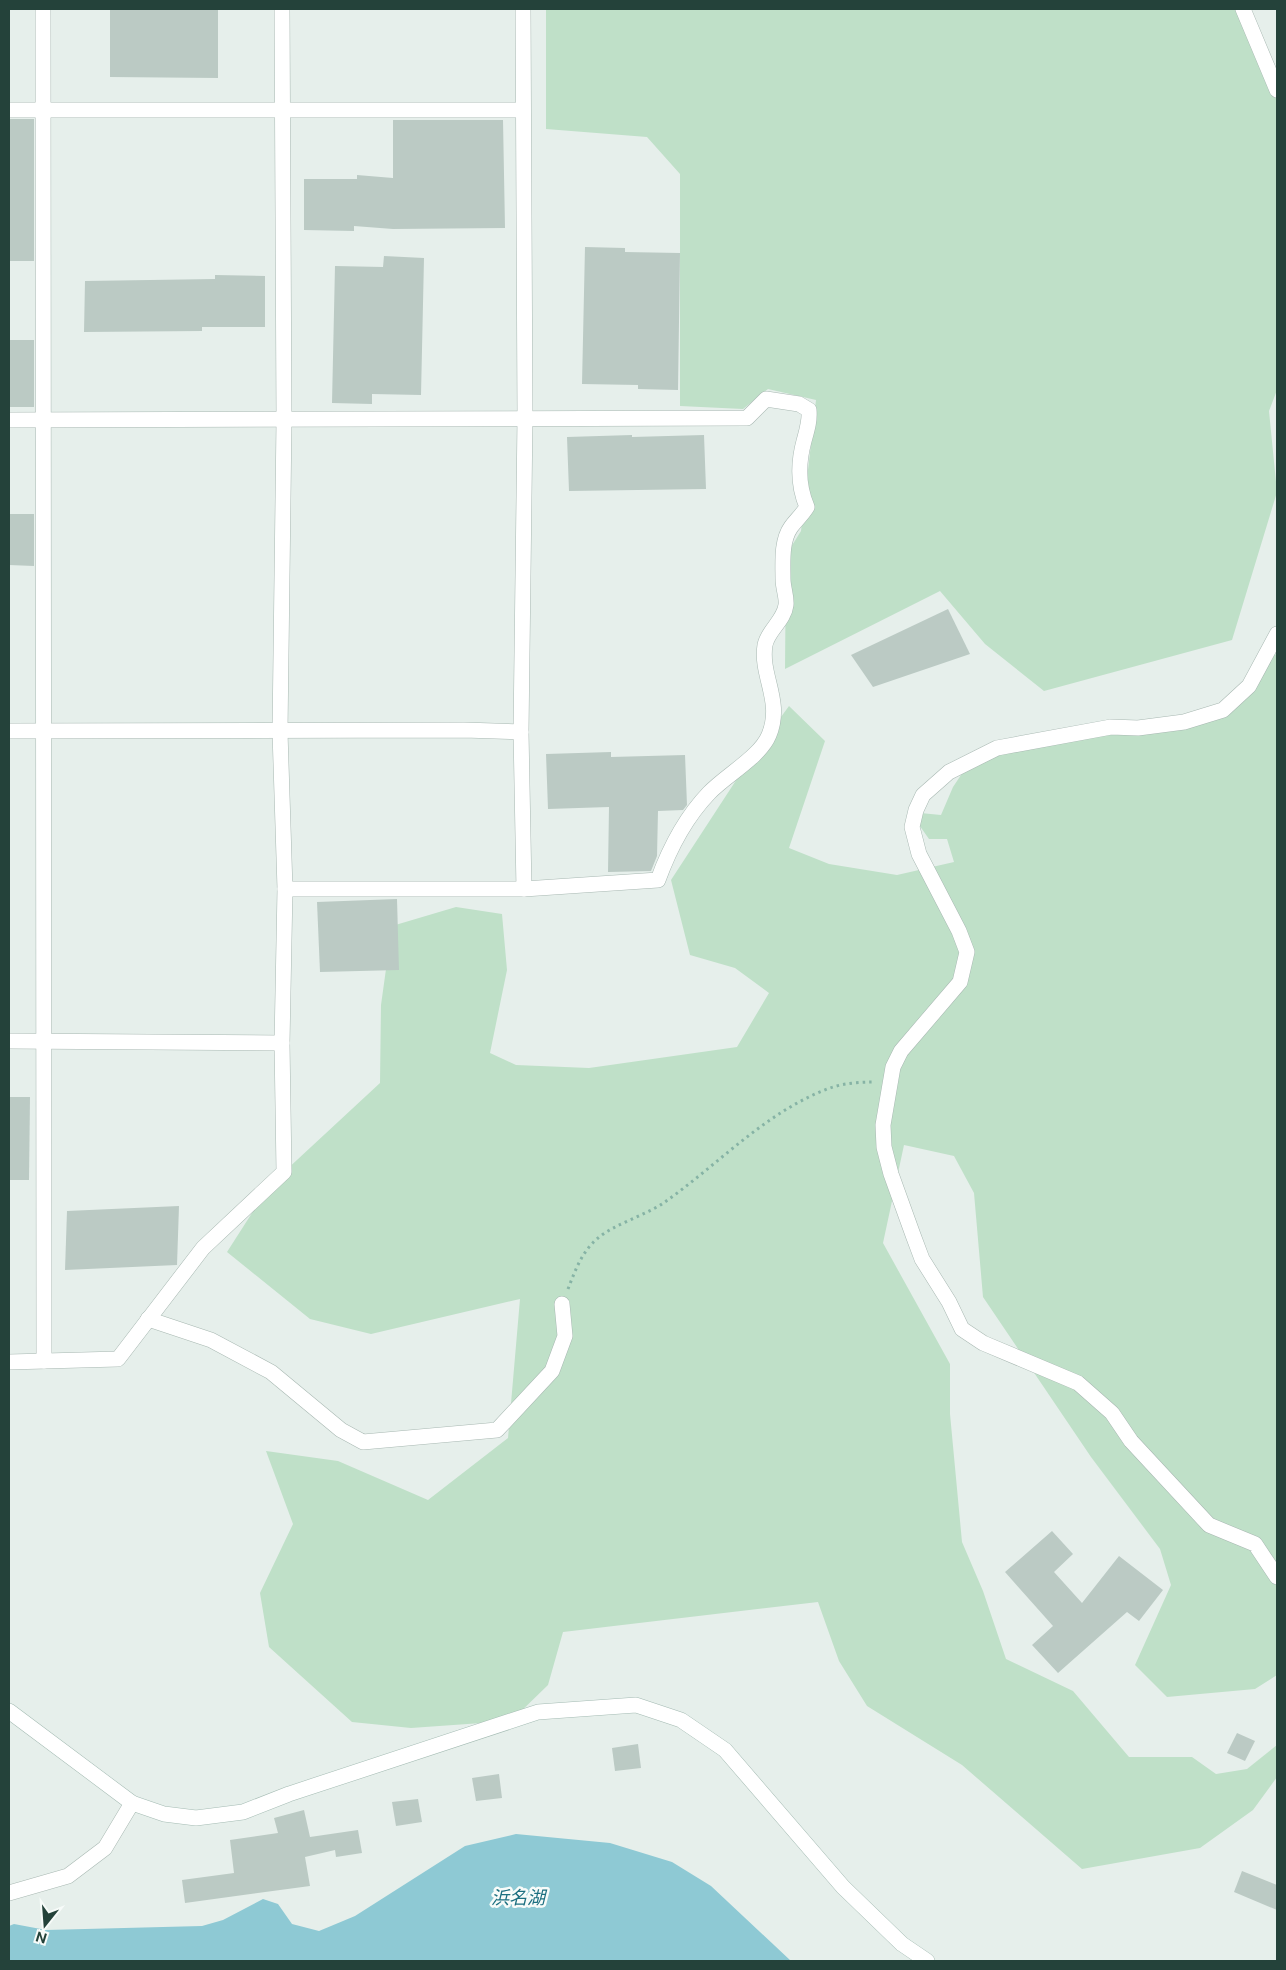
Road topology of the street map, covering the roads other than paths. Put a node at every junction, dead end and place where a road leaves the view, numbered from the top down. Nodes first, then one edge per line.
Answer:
1 (43, 9) edge
2 (282, 9) edge
3 (523, 9) edge
4 (1243, 9) edge
5 (1277, 90) edge
6 (9, 110) edge
7 (282, 110) junction
8 (522, 110) junction
9 (42, 111) junction
10 (525, 418) junction
11 (9, 420) edge
12 (44, 420) junction
13 (284, 421) junction
14 (1277, 634) edge
15 (9, 731) edge
16 (45, 731) junction
17 (280, 732) junction
18 (520, 732) junction
19 (285, 889) junction
20 (524, 889) junction
21 (43, 1040) junction
22 (9, 1041) edge
23 (282, 1043) junction
24 (562, 1304) road end
25 (148, 1319) junction
26 (44, 1361) junction
27 (9, 1362) edge
28 (1277, 1577) edge
29 (9, 1711) edge
30 (132, 1803) junction
31 (9, 1893) edge
32 (927, 1961) edge

1 - 9 street
2 - 7 street
3 - 8 street
4 - 5 street
6 - 9 street
7 - 8 street
7 - 9 street
7 - 13 street
8 - 10 street
9 - 12 street
10 - 13 street
10 - 18 street
10 - 20 street
11 - 12 street
12 - 13 street
12 - 16 street
13 - 17 street
14 - 28 street
15 - 16 street
16 - 17 street
16 - 21 street
17 - 18 street
17 - 19 street
18 - 20 street
19 - 20 street
19 - 23 street
21 - 22 street
21 - 23 street
21 - 26 street
23 - 25 street
24 - 25 street
25 - 26 street
26 - 27 street
29 - 30 street
30 - 31 street
30 - 32 street

